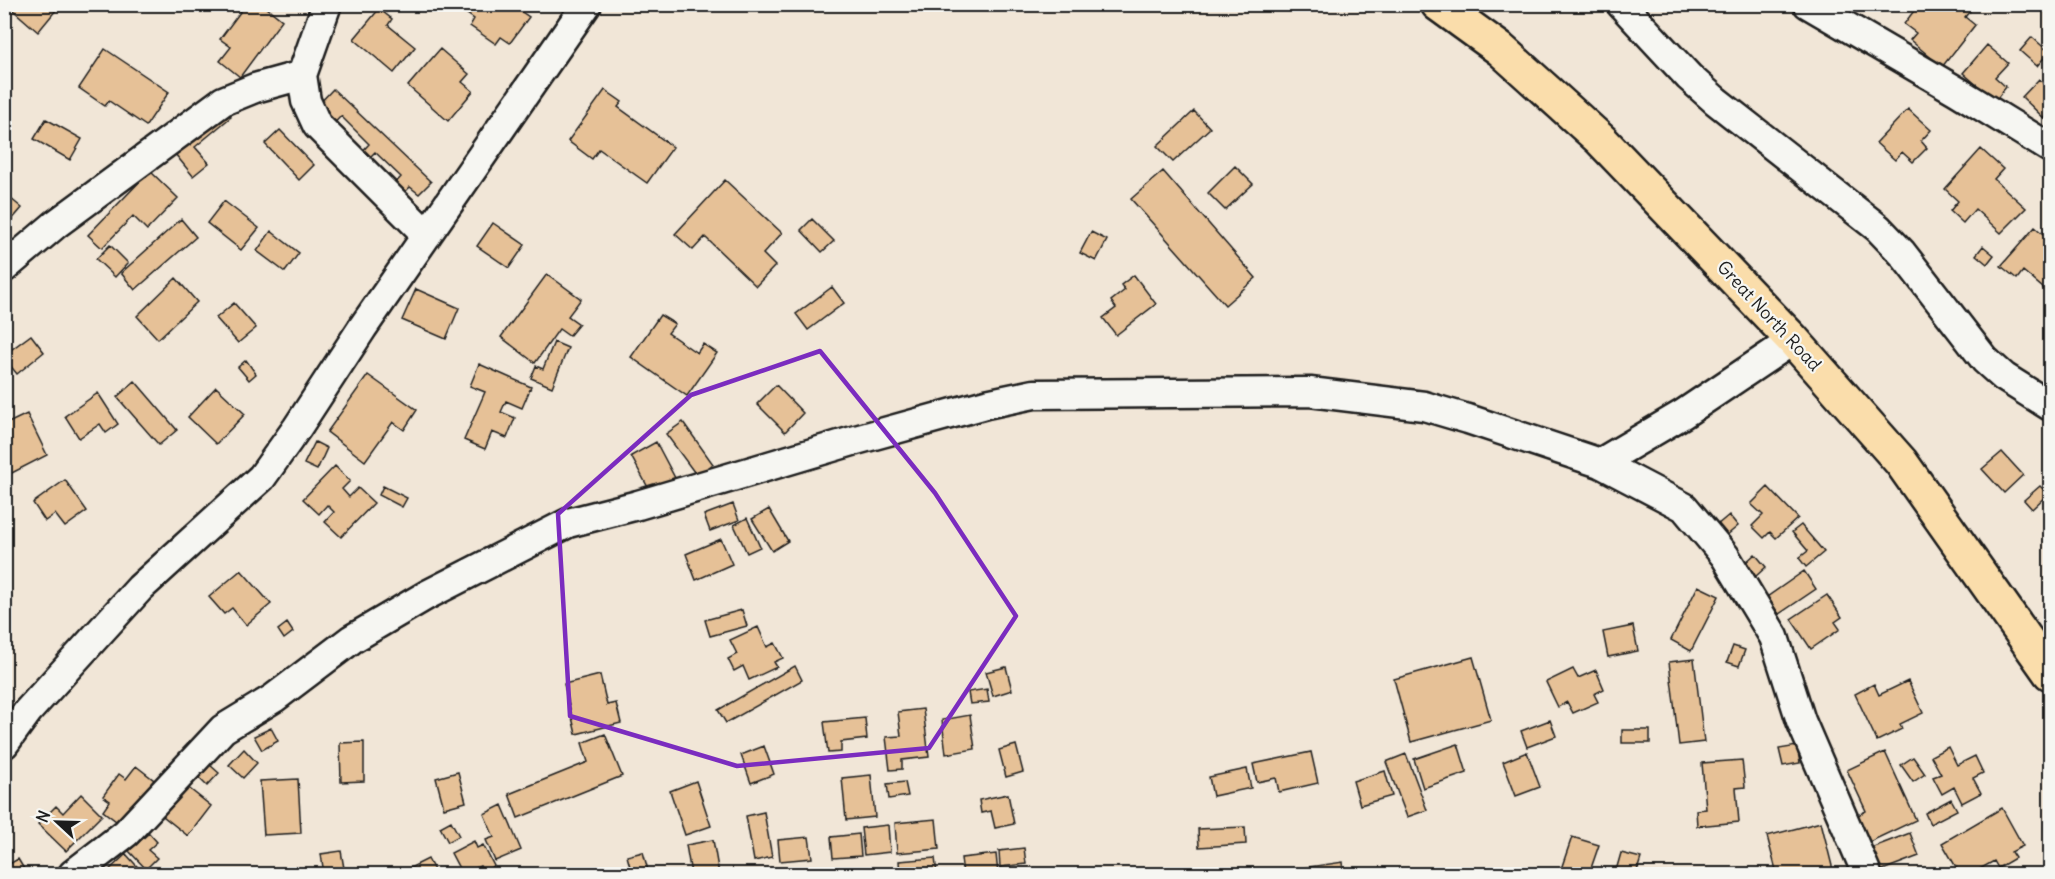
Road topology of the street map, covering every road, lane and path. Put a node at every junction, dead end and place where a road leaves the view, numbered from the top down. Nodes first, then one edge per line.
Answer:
1 (327, 4) edge
2 (587, 4) edge
3 (1438, 4) edge
4 (1621, 4) edge
5 (1808, 4) edge
6 (302, 75) junction
7 (2050, 148) edge
8 (427, 235) junction
9 (4, 268) edge
10 (1793, 340) junction
11 (2050, 406) edge
12 (1600, 463) junction
13 (2050, 673) edge
14 (4, 744) edge
15 (73, 874) edge
16 (1867, 874) edge

1 - 6 street
2 - 8 street
3 - 10 highway, Great North Road
4 - 11 street
5 - 7 street
6 - 8 street
6 - 9 street
8 - 14 street
10 - 12 street
10 - 13 highway, Great North Road
12 - 15 street
12 - 16 street

